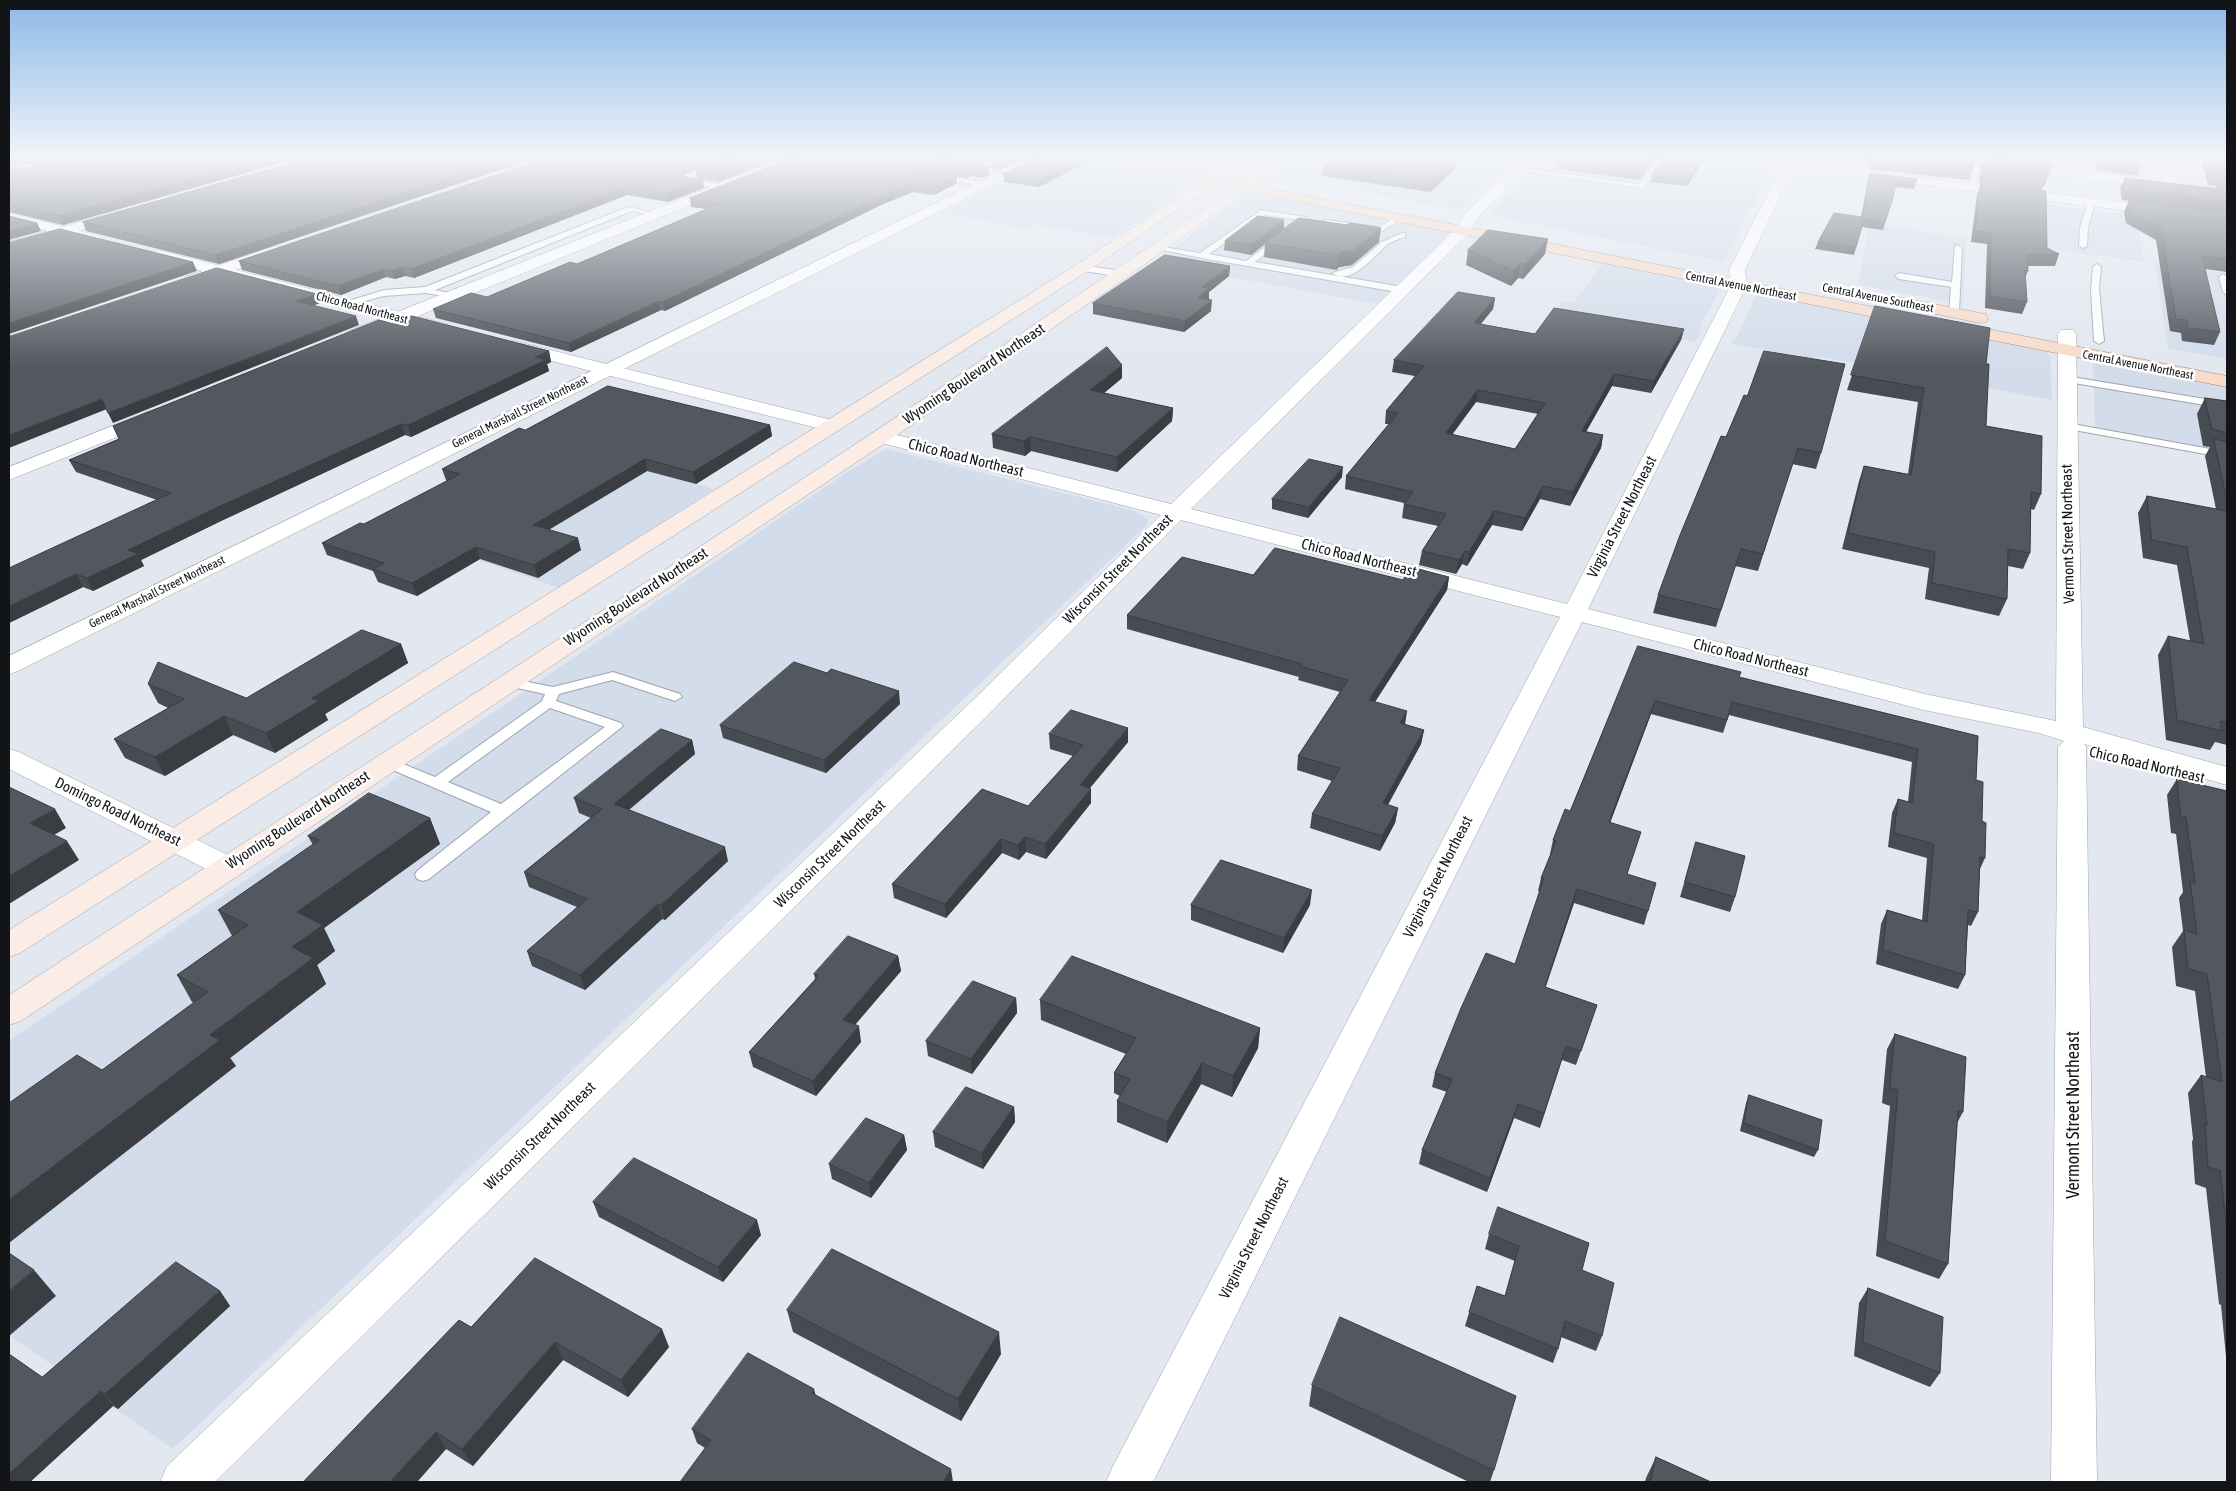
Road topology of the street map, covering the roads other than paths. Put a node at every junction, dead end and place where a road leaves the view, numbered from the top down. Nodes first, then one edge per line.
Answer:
1 (58, 230) edge
2 (69, 230) edge
3 (579, 230) edge
4 (616, 230) edge
5 (876, 230) edge
6 (1135, 230) edge
7 (1183, 230) edge
8 (1242, 230) edge
9 (1276, 230) edge
10 (1380, 230) edge
11 (1461, 230) edge
12 (1494, 230) edge
13 (1760, 230) edge
14 (2084, 230) edge
15 (64, 231) junction
16 (1247, 233) edge
17 (1402, 235) junction
18 (1237, 236) junction
19 (1263, 236) edge
20 (1278, 239) junction
21 (114, 243) edge
22 (2083, 246) dead end
23 (9, 247) edge
24 (287, 247) edge
25 (1261, 247) junction
26 (1958, 247) dead end
27 (1157, 248) junction
28 (142, 250) edge
29 (1201, 256) junction
30 (1247, 264) junction
31 (2097, 267) dead end
32 (1082, 268) junction
33 (220, 270) junction
34 (1121, 274) junction
35 (1899, 276) dead end
36 (2223, 277) edge
37 (1738, 278) junction
38 (1357, 282) junction
39 (1955, 284) junction
40 (172, 286) edge
41 (426, 290) junction
42 (1403, 290) junction
43 (2227, 292) edge
44 (451, 296) junction
45 (346, 303) junction
46 (1954, 312) junction
47 (398, 317) junction
48 (460, 333) edge
49 (2099, 341) junction
50 (336, 342) edge
51 (498, 342) edge
52 (2067, 342) junction
53 (2118, 344) dead end
54 (959, 345) junction
55 (606, 369) junction
56 (2066, 379) junction
57 (2227, 382) edge
58 (2217, 404) edge
59 (163, 412) edge
60 (833, 426) junction
61 (2067, 426) junction
62 (881, 437) junction
63 (2227, 455) edge
64 (9, 474) edge
65 (1176, 511) junction
66 (750, 522) junction
67 (1573, 614) junction
68 (9, 666) edge
69 (508, 682) junction
70 (675, 696) dead end
71 (551, 697) junction
72 (2071, 740) junction
73 (9, 758) edge
74 (386, 762) junction
75 (2227, 776) edge
76 (437, 783) junction
77 (2227, 783) edge
78 (503, 811) junction
79 (175, 840) junction
80 (227, 867) junction
81 (423, 875) dead end
82 (9, 946) edge
83 (9, 1012) edge
84 (183, 1482) edge
85 (1129, 1482) edge
86 (2074, 1482) edge

1 - 15 street
2 - 15 street
3 - 41 lane
4 - 44 street
5 - 55 street, General Marshall Street Northeast
6 - 32 main road, Wyoming Boulevard Northeast
7 - 27 main road, Wyoming Boulevard Northeast
8 - 18 lane
9 - 20 lane
10 - 17 lane
11 - 42 street, Wisconsin Street Northeast
12 - 37 main road, Central Avenue Southeast
13 - 37 street, Virginia Street Northeast
14 - 22 lane
15 - 21 street
15 - 23 street
16 - 18 lane
17 - 25 lane
17 - 38 lane
18 - 29 lane
19 - 20 lane
20 - 25 lane
24 - 33 street
25 - 30 lane
26 - 39 lane
27 - 29 lane
27 - 34 main road, Wyoming Boulevard Northeast
28 - 33 street, Chico Road Northeast
29 - 30 lane
30 - 38 lane
31 - 49 lane
32 - 34 lane
32 - 54 main road, Wyoming Boulevard Northeast
33 - 40 street
33 - 45 street, Chico Road Northeast
34 - 62 main road, Wyoming Boulevard Northeast
35 - 39 lane
36 - 43 lane
37 - 46 main road, Central Avenue Southeast
37 - 52 main road, Central Avenue Northeast
37 - 67 street, Virginia Street Northeast
38 - 42 lane
39 - 46 lane
41 - 44 lane
41 - 45 lane
42 - 65 street, Wisconsin Street Northeast
44 - 47 street
45 - 47 street, Chico Road Northeast
46 - 52 main road, Central Avenue Southeast
47 - 48 street, Chico Road Northeast
47 - 50 street
49 - 52 main road, Central Avenue Southeast
49 - 53 main road, Central Avenue Southeast
51 - 55 street
52 - 56 street, Vermont Street Northeast
52 - 57 main road, Central Avenue Northeast
54 - 60 main road, Wyoming Boulevard Northeast
54 - 62 main road
55 - 60 street
55 - 68 street, General Marshall Street Northeast
56 - 58 lane
56 - 61 street, Vermont Street Northeast
59 - 64 street
60 - 66 main road
60 - 79 main road, Wyoming Boulevard Northeast
61 - 63 lane
61 - 72 street, Vermont Street Northeast
62 - 65 street, Chico Road Northeast
62 - 66 main road, Wyoming Boulevard Northeast
65 - 67 street, Chico Road Northeast
65 - 84 street, Wisconsin Street Northeast
66 - 69 main road, Wyoming Boulevard Northeast
67 - 72 street, Chico Road Northeast
67 - 85 street, Virginia Street Northeast
69 - 71 lane
69 - 74 main road, Wyoming Boulevard Northeast
70 - 71 lane
71 - 76 lane
71 - 78 lane
72 - 75 street, Chico Road Northeast
72 - 77 street, Chico Road Northeast
72 - 86 street, Vermont Street Northeast
73 - 79 street, Domingo Road Northeast
74 - 76 lane
74 - 80 main road, Wyoming Boulevard Northeast
76 - 78 lane
78 - 81 lane
79 - 80 street, Domingo Road Northeast
79 - 82 main road, Wyoming Boulevard Northeast
80 - 83 main road, Wyoming Boulevard Northeast

